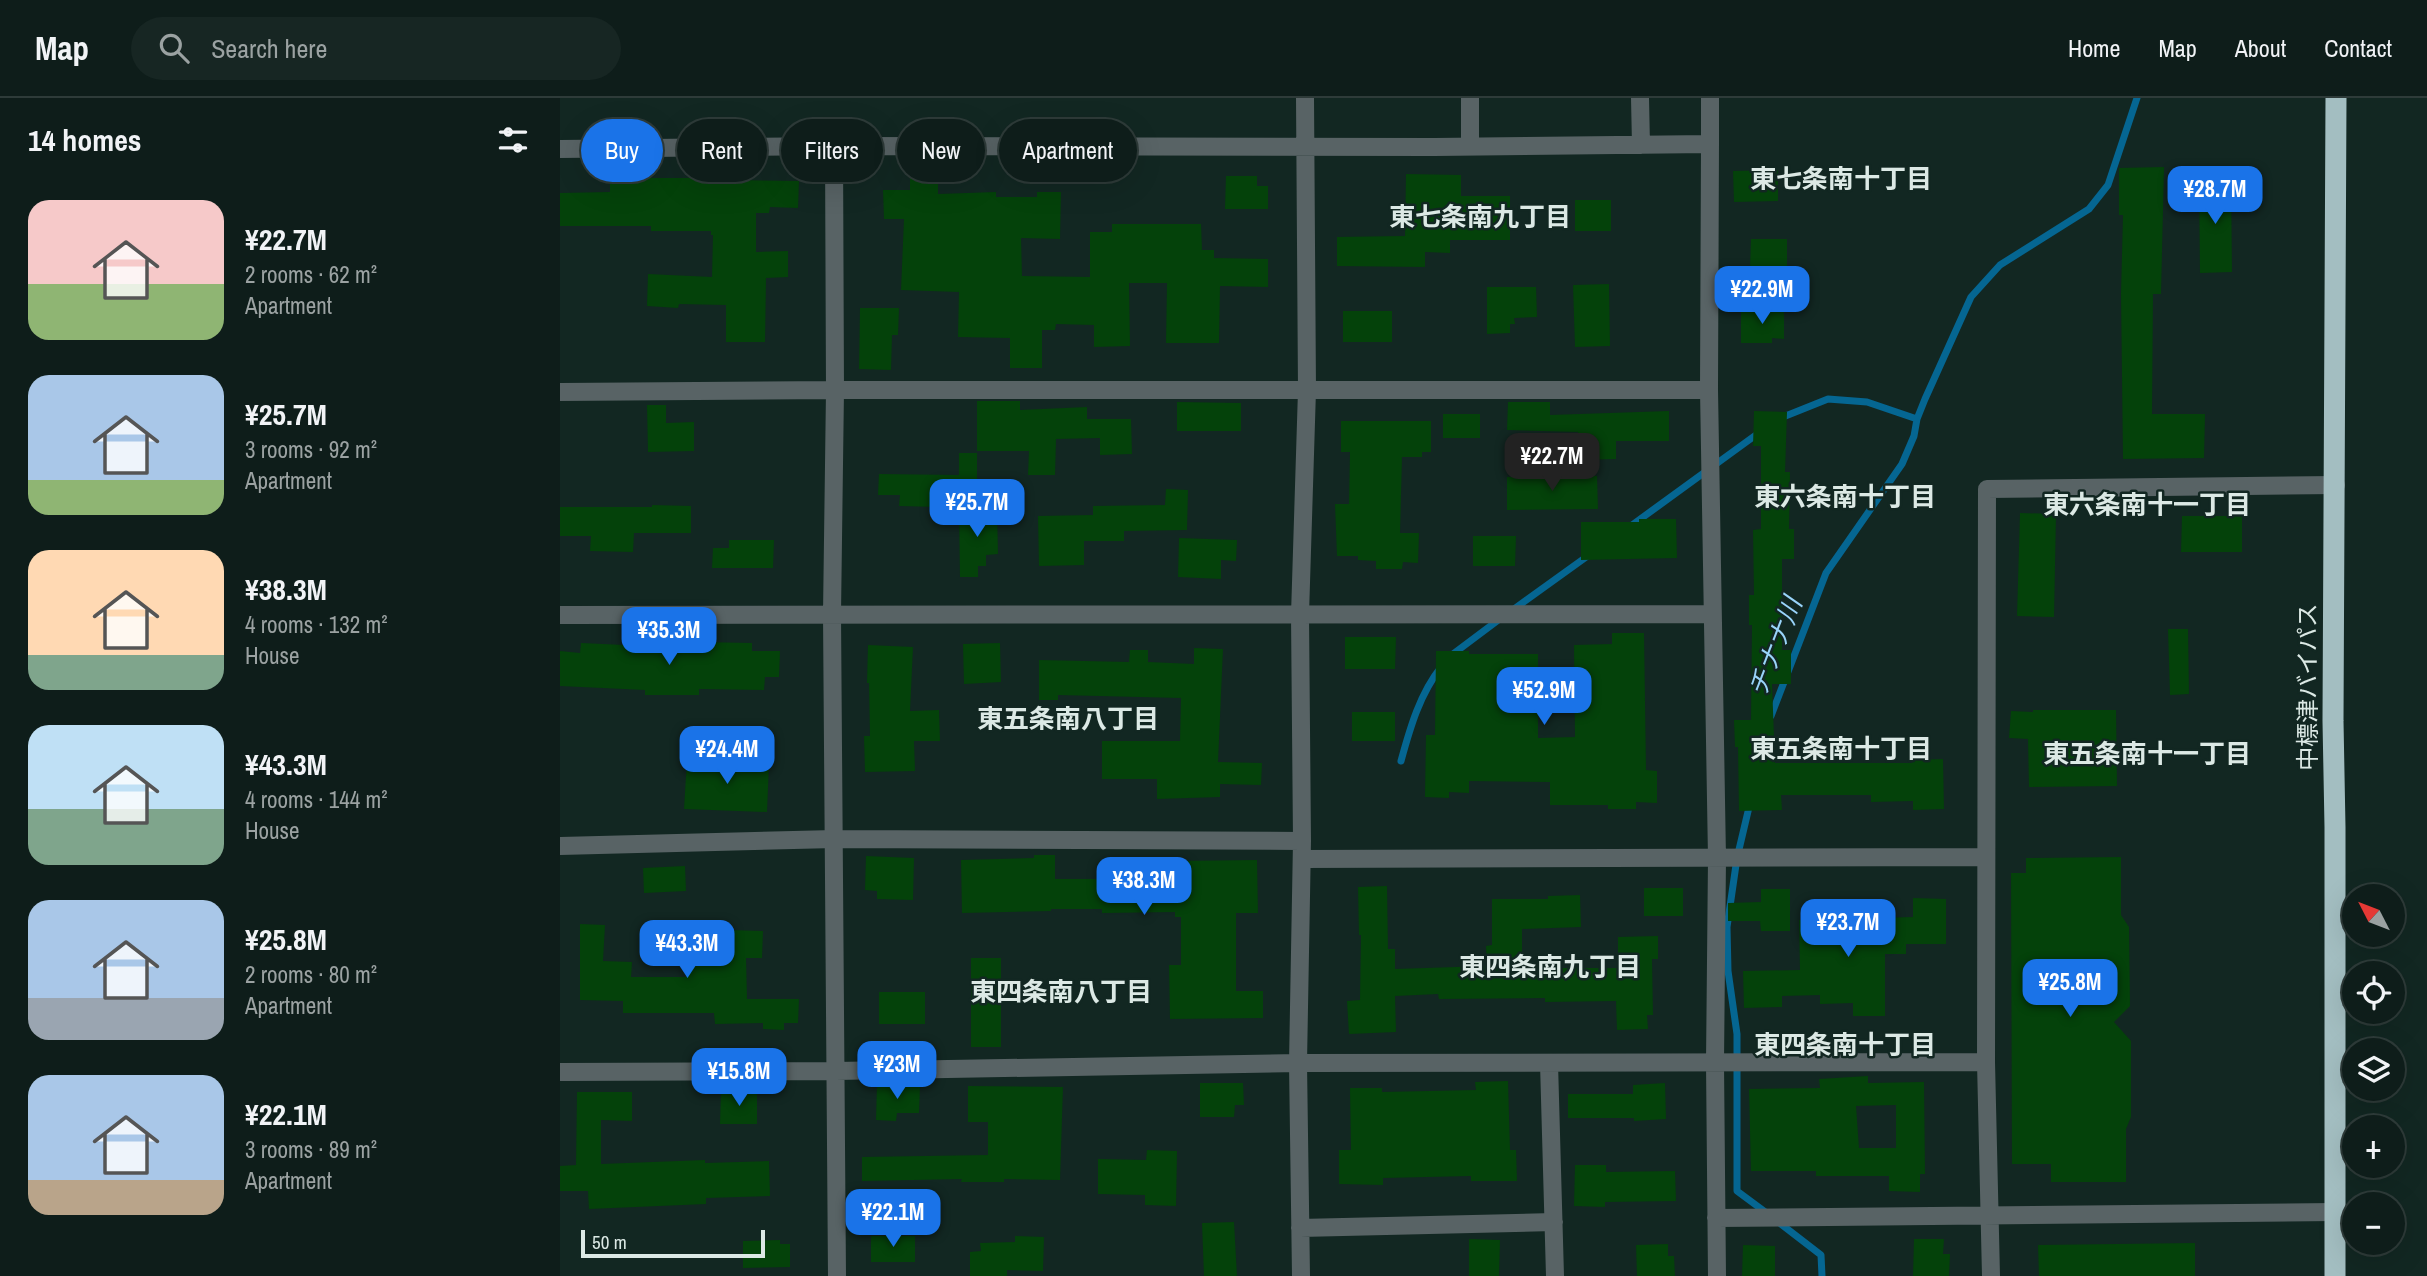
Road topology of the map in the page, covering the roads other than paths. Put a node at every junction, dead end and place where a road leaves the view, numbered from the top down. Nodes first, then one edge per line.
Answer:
1 (1305, 98) edge
2 (1470, 98) edge
3 (1640, 98) edge
4 (1710, 98) edge
5 (2336, 98) edge
6 (1710, 144) junction
7 (1305, 145) junction
8 (1641, 145) junction
9 (883, 146) edge
10 (1470, 146) junction
11 (781, 147) edge
12 (560, 149) edge
13 (834, 182) edge
14 (835, 390) junction
15 (1307, 390) junction
16 (1709, 390) junction
17 (560, 392) edge
18 (2336, 485) junction
19 (832, 614) junction
20 (1712, 614) junction
21 (560, 615) edge
22 (1300, 615) junction
23 (835, 839) junction
24 (1302, 841) junction
25 (560, 846) edge
26 (1986, 857) junction
27 (1717, 858) junction
28 (1302, 859) junction
29 (1986, 1062) junction
30 (1298, 1063) junction
31 (1549, 1063) junction
32 (1715, 1063) junction
33 (836, 1071) junction
34 (560, 1072) edge
35 (2334, 1212) junction
36 (1989, 1216) junction
37 (1716, 1219) junction
38 (1553, 1222) junction
39 (1300, 1228) junction
40 (837, 1276) edge
41 (1301, 1276) edge
42 (1555, 1276) edge
43 (1717, 1276) edge
44 (1991, 1276) edge
45 (2334, 1276) edge

1 - 7 street
2 - 10 street
3 - 8 street
4 - 6 street
5 - 18 highway, 中標津バイパス
6 - 8 street
6 - 16 street
7 - 9 street
7 - 10 street
7 - 15 street
8 - 10 street
11 - 12 street
13 - 14 street
14 - 15 street
14 - 17 street
14 - 19 street
15 - 16 street
15 - 22 street
16 - 20 street
18 - 26 street
18 - 35 highway, 中標津バイパス
19 - 21 street
19 - 22 street
19 - 23 street
20 - 22 street
20 - 27 street
22 - 24 street
23 - 24 street
23 - 25 street
23 - 33 street
24 - 28 street
26 - 27 street
26 - 29 street
27 - 28 street
27 - 32 street
28 - 30 street
29 - 32 street
29 - 36 street
30 - 31 street
30 - 33 street
30 - 39 street
31 - 32 street
31 - 38 street
32 - 37 street
33 - 34 street
33 - 40 street
35 - 36 street
35 - 45 highway, 中標津バイパス
36 - 37 street
36 - 44 street
37 - 43 street
38 - 39 street
38 - 42 street
39 - 41 street

